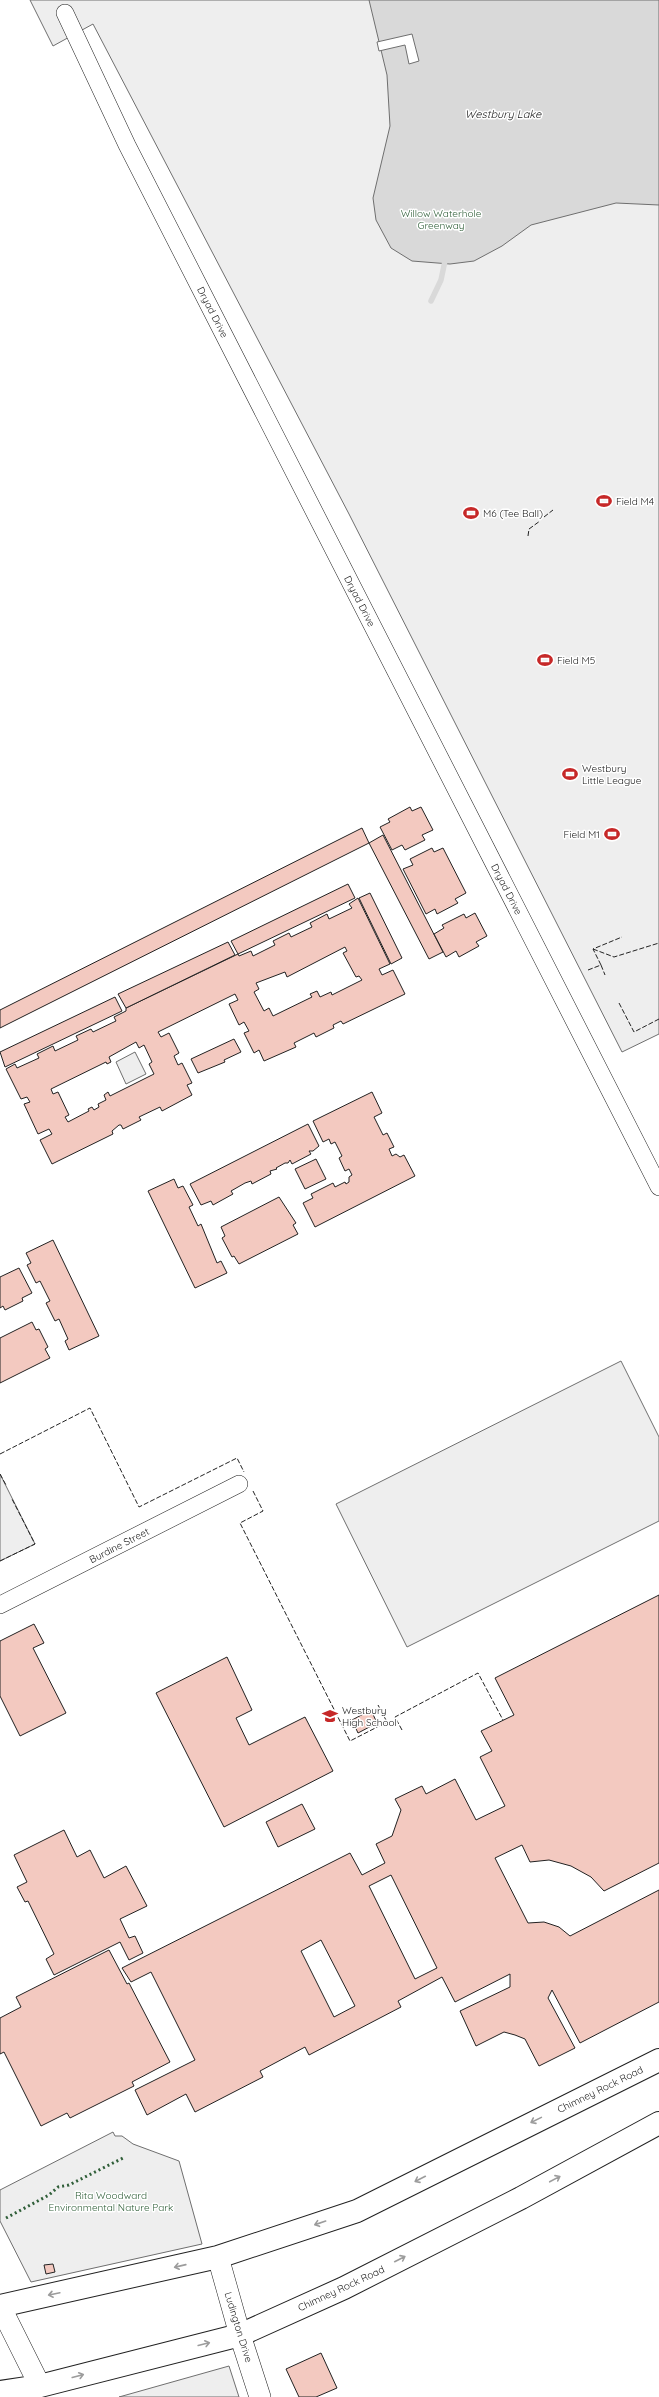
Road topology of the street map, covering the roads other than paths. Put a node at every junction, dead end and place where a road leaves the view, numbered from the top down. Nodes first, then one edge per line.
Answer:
1 (65, 13) dead end
2 (659, 1187) edge
3 (239, 1484) dead end
4 (0, 1605) edge
5 (658, 2063) edge
6 (659, 2123) edge
7 (218, 2257) junction
8 (0, 2306) edge
9 (240, 2334) junction
10 (40, 2386) junction
11 (0, 2392) edge
12 (260, 2397) edge

1 - 2 street, Dryad Drive
3 - 4 street, Burdine Street
5 -> 7 main road, Chimney Rock Road
9 -> 6 main road, Chimney Rock Road
7 -> 8 main road, Chimney Rock Road
7 - 9 street, Ludington Drive
8 - 10 street
10 -> 9 main road, Chimney Rock Road
9 - 12 street, Ludington Drive
10 - 11 main road, Chimney Rock Road

